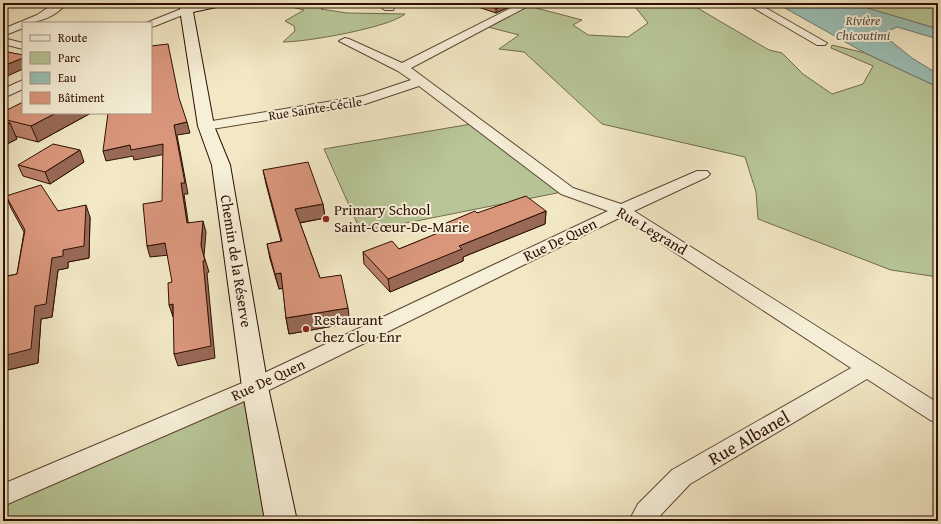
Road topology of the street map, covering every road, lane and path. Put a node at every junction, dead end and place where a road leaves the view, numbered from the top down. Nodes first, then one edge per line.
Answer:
1 (62, 3) edge
2 (217, 3) edge
3 (380, 3) edge
4 (519, 3) edge
5 (750, 3) edge
6 (186, 6) edge
7 (389, 8) dead end
8 (28, 22) edge
9 (152, 23) edge
10 (22, 24) edge
11 (3, 32) edge
12 (3, 41) edge
13 (345, 41) dead end
14 (821, 43) dead end
15 (22, 46) edge
16 (402, 68) junction
17 (421, 81) junction
18 (22, 84) edge
19 (3, 94) edge
20 (206, 126) junction
21 (702, 174) dead end
22 (622, 210) junction
23 (868, 368) junction
24 (255, 387) junction
25 (938, 414) edge
26 (3, 495) edge
27 (649, 518) edge
28 (281, 521) edge

1 - 8 street
2 - 6 street
3 - 7 street
4 - 16 street
5 - 14 street
6 - 9 street
6 - 20 street, Chemin de la Réserve
10 - 11 street
12 - 15 street
13 - 16 street, Rue Legrand
16 - 17 street, Rue Legrand
17 - 20 street, Rue Sainte-Cécile
17 - 22 street, Rue Legrand
18 - 19 street
20 - 24 street, Chemin de la Réserve
21 - 22 street, Rue De Quen
22 - 23 street, Rue Legrand
22 - 24 street, Rue De Quen
23 - 25 street, Rue Legrand
23 - 27 street, Rue Albanel
24 - 26 street, Rue De Quen
24 - 28 street, Chemin de la Réserve

